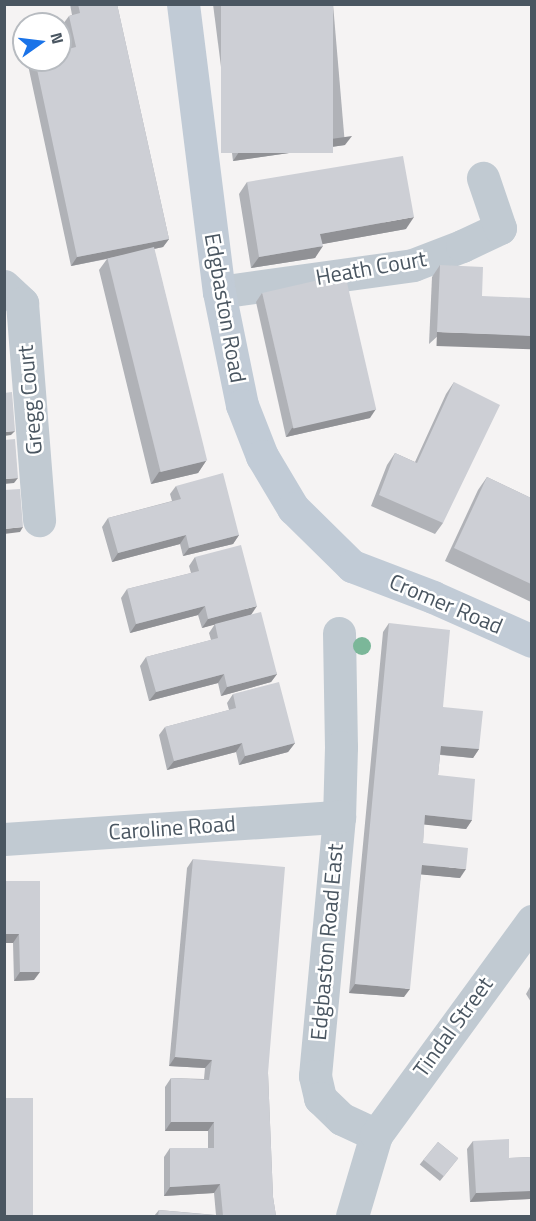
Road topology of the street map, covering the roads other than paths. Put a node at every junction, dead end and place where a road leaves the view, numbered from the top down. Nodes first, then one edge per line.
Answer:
1 (183, 4) edge
2 (483, 178) dead end
3 (4, 286) edge
4 (219, 292) junction
5 (39, 520) dead end
6 (361, 569) joint
7 (339, 633) dead end
8 (531, 641) edge
9 (339, 817) junction
10 (4, 839) edge
11 (531, 921) edge
12 (376, 1135) junction
13 (352, 1216) edge

1 - 4 street, Edgbaston Road
2 - 4 street, Heath Court
3 - 5 street, Gregg Court
4 - 6 street, Edgbaston Road
6 - 8 street, Cromer Road
7 - 9 street, Edgbaston Road East
9 - 10 street, Caroline Road
9 - 12 street, Edgbaston Road East
11 - 12 street, Tindal Street
12 - 13 street

